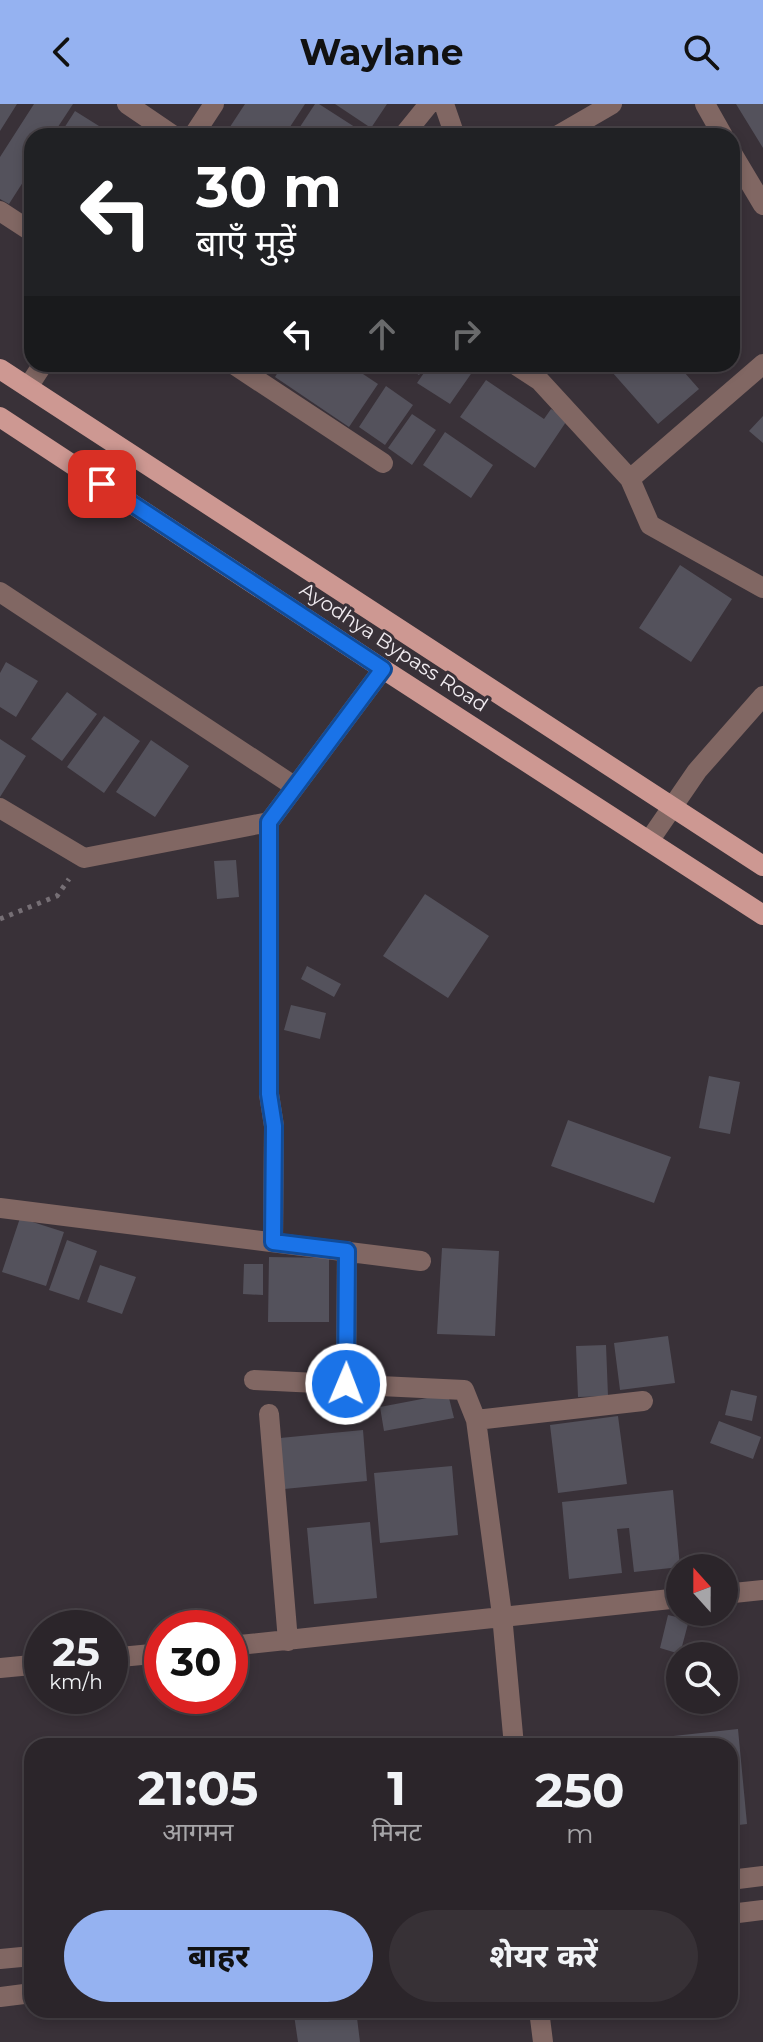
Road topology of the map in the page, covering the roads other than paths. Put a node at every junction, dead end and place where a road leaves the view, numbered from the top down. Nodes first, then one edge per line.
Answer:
1 (127, 104) edge
2 (214, 104) edge
3 (429, 104) edge
4 (444, 104) edge
5 (612, 104) edge
6 (705, 104) edge
7 (162, 128) edge
8 (198, 128) edge
9 (410, 128) edge
10 (452, 128) edge
11 (571, 128) edge
12 (718, 128) edge
13 (740, 168) edge
14 (763, 205) edge
15 (0, 211) edge
16 (24, 227) edge
17 (763, 364) edge
18 (0, 369) edge
19 (38, 372) edge
20 (245, 372) edge
21 (537, 373) edge
22 (28, 387) junction
23 (0, 417) edge
24 (383, 463) dead end
25 (630, 479) junction
26 (763, 588) edge
27 (0, 592) edge
28 (383, 669) junction
29 (763, 696) edge
30 (294, 786) junction
31 (672, 806) junction
32 (0, 808) edge
33 (269, 822) junction
34 (649, 841) junction
35 (763, 866) edge
36 (763, 915) edge
37 (0, 1208) edge
38 (273, 1242) junction
39 (347, 1251) junction
40 (421, 1261) dead end
41 (254, 1380) dead end
42 (346, 1384) junction
43 (643, 1401) dead end
44 (269, 1414) dead end
45 (476, 1420) junction
46 (763, 1590) edge
47 (738, 1593) edge
48 (666, 1599) edge
49 (502, 1615) junction
50 (288, 1641) junction
51 (248, 1644) edge
52 (24, 1666) edge
53 (0, 1668) edge
54 (513, 1738) edge
55 (763, 1876) edge
56 (738, 1879) edge
57 (763, 1910) edge
58 (738, 1913) edge
59 (24, 1957) edge
60 (0, 1959) edge
61 (24, 1994) edge
62 (0, 1997) edge
63 (540, 2018) edge
64 (543, 2042) edge

1 - 7 street
2 - 8 street
3 - 9 street
4 - 10 street
5 - 11 street
6 - 12 street
13 - 14 street
15 - 16 street
17 - 25 street
18 - 22 main road, Ayodhya Bypass Road
19 - 22 street
20 - 24 street
21 - 25 street
22 - 31 main road, Ayodhya Bypass Road
23 - 28 main road, Ayodhya Bypass Road
25 - 26 street
27 - 30 street
28 - 30 street
28 - 34 main road, Ayodhya Bypass Road
29 - 31 street
30 - 33 street
31 - 34 street
31 - 35 main road, Ayodhya Bypass Road
32 - 33 street
33 - 38 street
34 - 36 main road, Ayodhya Bypass Road
37 - 38 street
38 - 39 street
39 - 40 street
39 - 42 street
41 - 42 street
42 - 45 street
43 - 45 street
44 - 50 street
45 - 49 street
46 - 47 street
48 - 49 street
49 - 50 street
49 - 54 street
50 - 51 street
52 - 53 street
55 - 56 street
57 - 58 street
59 - 60 street
61 - 62 street
63 - 64 street

